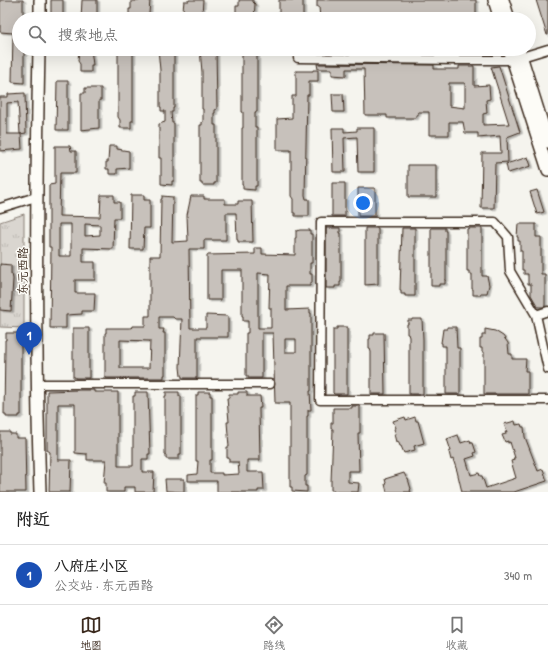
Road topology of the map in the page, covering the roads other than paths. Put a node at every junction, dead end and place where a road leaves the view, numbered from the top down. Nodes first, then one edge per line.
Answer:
1 (40, 0) edge
2 (494, 0) edge
3 (503, 0) edge
4 (40, 12) edge
5 (498, 12) edge
6 (507, 12) edge
7 (548, 49) edge
8 (536, 52) edge
9 (39, 56) edge
10 (518, 56) edge
11 (298, 58) dead end
12 (548, 142) edge
13 (548, 170) edge
14 (36, 197) junction
15 (0, 208) edge
16 (548, 311) edge
17 (536, 315) junction
18 (548, 369) edge
19 (37, 384) junction
20 (270, 384) dead end
21 (548, 400) edge
22 (40, 492) edge

1 - 4 street
2 - 5 street
3 - 6 street
7 - 8 street
9 - 14 street, 东元西路
10 - 11 street
10 - 12 street
10 - 13 street
14 - 15 street
14 - 19 street, 东元西路
16 - 17 street
17 - 18 street
17 - 21 street
19 - 20 street
19 - 22 street, 东元西路

